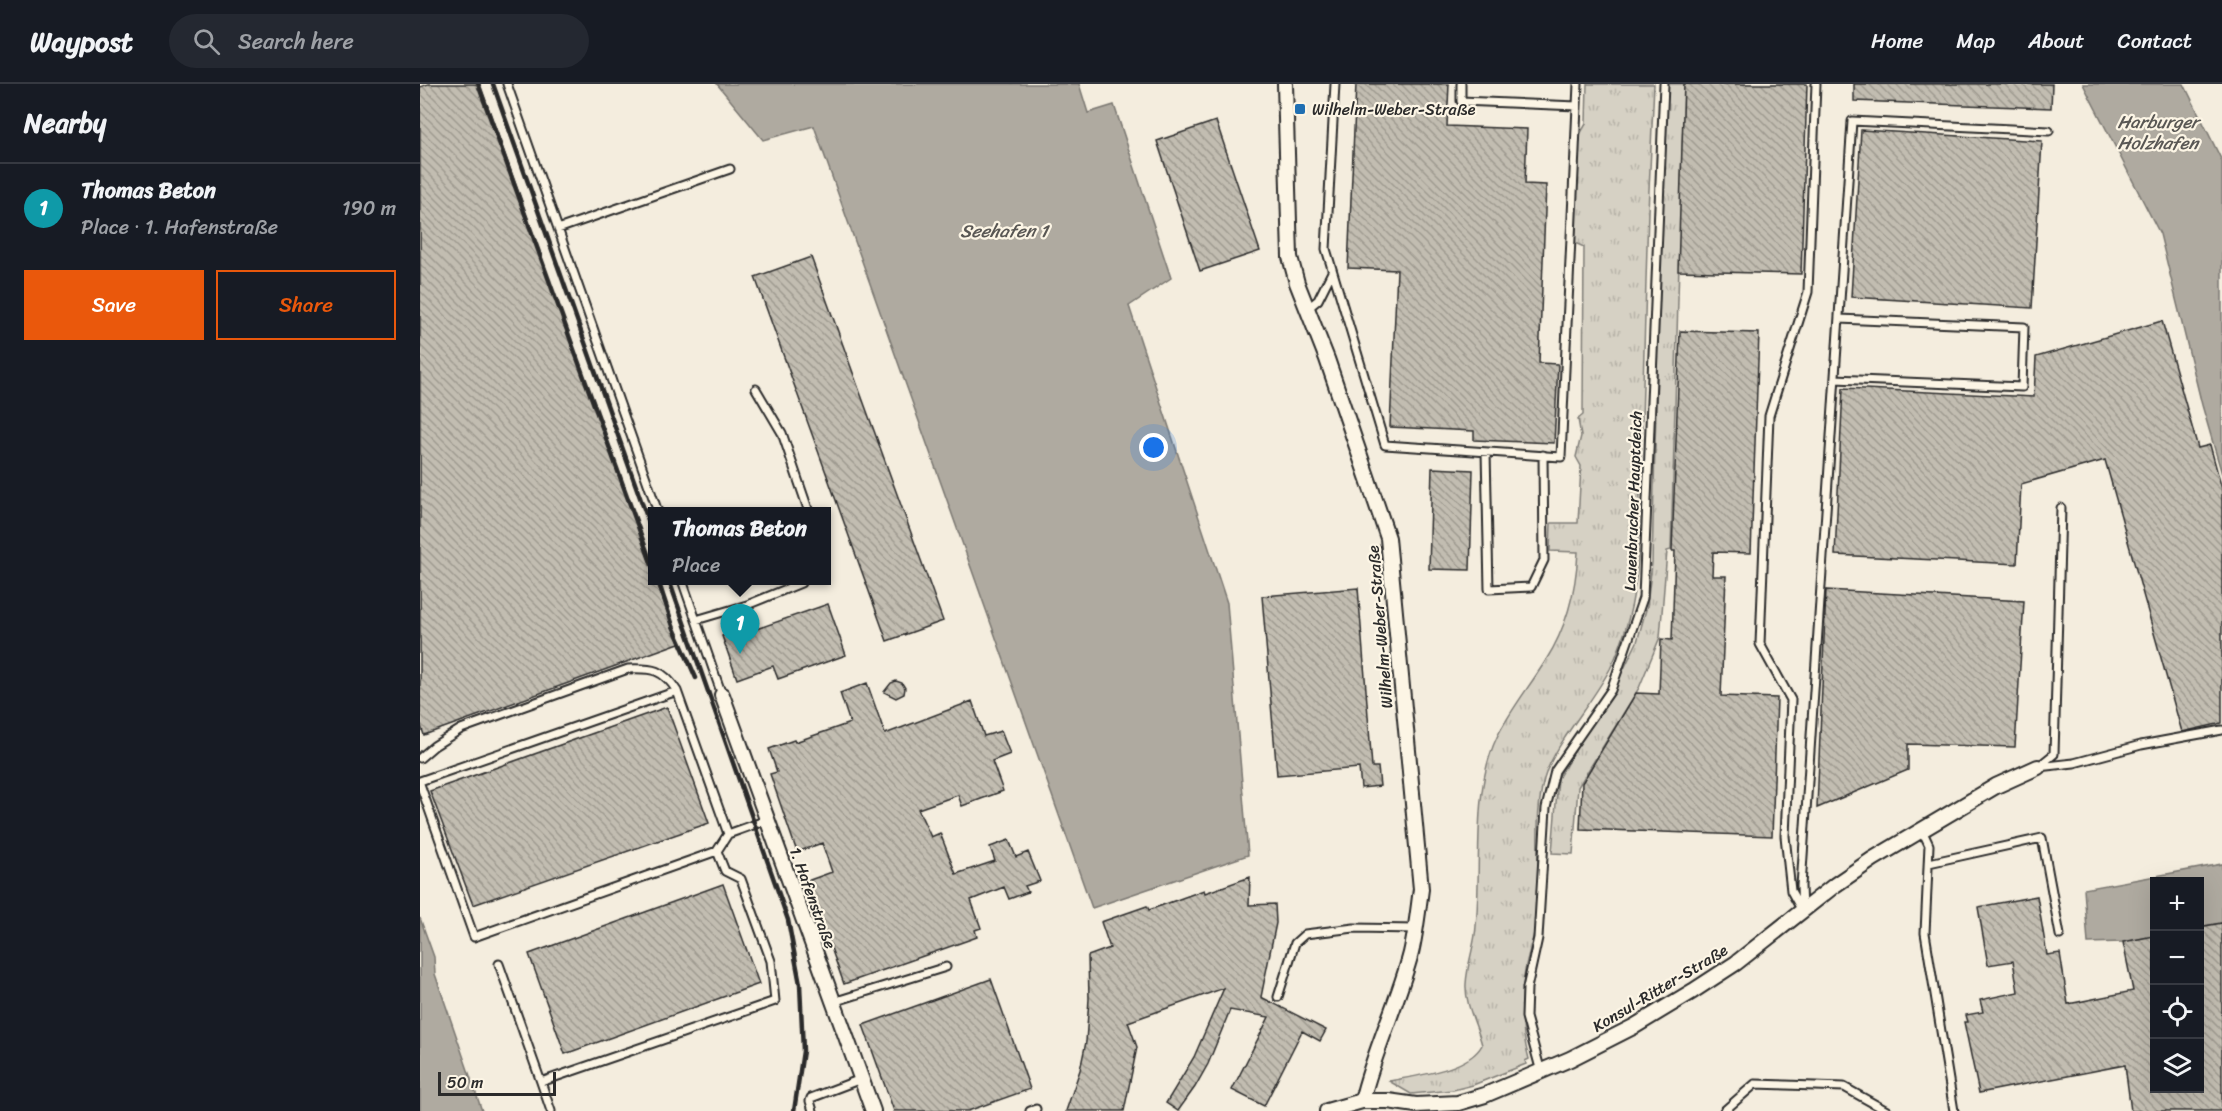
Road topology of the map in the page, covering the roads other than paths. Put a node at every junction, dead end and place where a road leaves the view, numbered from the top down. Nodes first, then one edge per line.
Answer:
1 (507, 84) edge
2 (1285, 84) edge
3 (1335, 84) edge
4 (1461, 84) edge
5 (1578, 84) edge
6 (1664, 84) edge
7 (1816, 84) edge
8 (1577, 105) junction
9 (2049, 131) dead end
10 (730, 169) dead end
11 (558, 229) junction
12 (1332, 272) junction
13 (1307, 309) junction
14 (1839, 320) junction
15 (1835, 379) junction
16 (756, 389) dead end
17 (1486, 452) junction
18 (1543, 455) junction
19 (656, 507) edge
20 (807, 507) edge
21 (2061, 508) dead end
22 (684, 585) edge
23 (796, 585) edge
24 (696, 620) junction
25 (677, 691) junction
26 (722, 695) joint
27 (2222, 730) edge
28 (420, 758) edge
29 (2038, 767) junction
30 (420, 783) edge
31 (767, 820) junction
32 (1921, 829) junction
33 (728, 834) junction
34 (717, 851) junction
35 (1929, 863) junction
36 (1802, 911) junction
37 (1416, 929) junction
38 (2060, 935) dead end
39 (499, 964) dead end
40 (946, 968) dead end
41 (1278, 997) dead end
42 (833, 1002) junction
43 (1541, 1072) junction
44 (861, 1079) junction
45 (541, 1082) junction
46 (1362, 1101) junction
47 (551, 1111) edge
48 (813, 1111) edge
49 (873, 1111) edge
50 (1327, 1111) edge
51 (1724, 1111) edge
52 (1887, 1111) edge
53 (1954, 1111) edge

1 - 11 lane
2 - 13 street, Wilhelm-Weber-Straße
3 - 12 lane
4 - 8 lane
5 - 8 lane
6 - 43 lane, Lauenbrucher Hauptdeich
7 - 36 lane
8 - 18 lane
9 - 14 lane
10 - 11 lane
11 - 19 lane
12 - 13 lane
12 - 17 lane
13 - 37 street, Wilhelm-Weber-Straße
14 - 15 lane
14 - 15 lane
15 - 36 lane
16 - 20 lane
17 - 18 lane
17 - 18 lane
21 - 29 lane
22 - 24 lane
23 - 24 lane
24 - 26 lane
25 - 28 lane
25 - 30 lane
25 - 33 lane
26 - 31 street, 1. Hafenstraße
27 - 29 lane
29 - 32 street, Konsul-Ritter-Straße
30 - 34 lane
31 - 33 lane
31 - 42 street, 1. Hafenstraße
32 - 35 lane
32 - 36 street, Konsul-Ritter-Straße
33 - 34 lane
34 - 45 lane
35 - 38 lane
35 - 53 lane
36 - 43 street, Konsul-Ritter-Straße
37 - 41 lane
37 - 46 street, Wilhelm-Weber-Straße
39 - 45 lane
40 - 42 lane
42 - 44 street, 1. Hafenstraße
43 - 46 street, Konsul-Ritter-Straße
44 - 48 lane
44 - 49 street, 1. Hafenstraße
45 - 47 lane
46 - 50 street, Konsul-Ritter-Straße
51 - 52 lane

